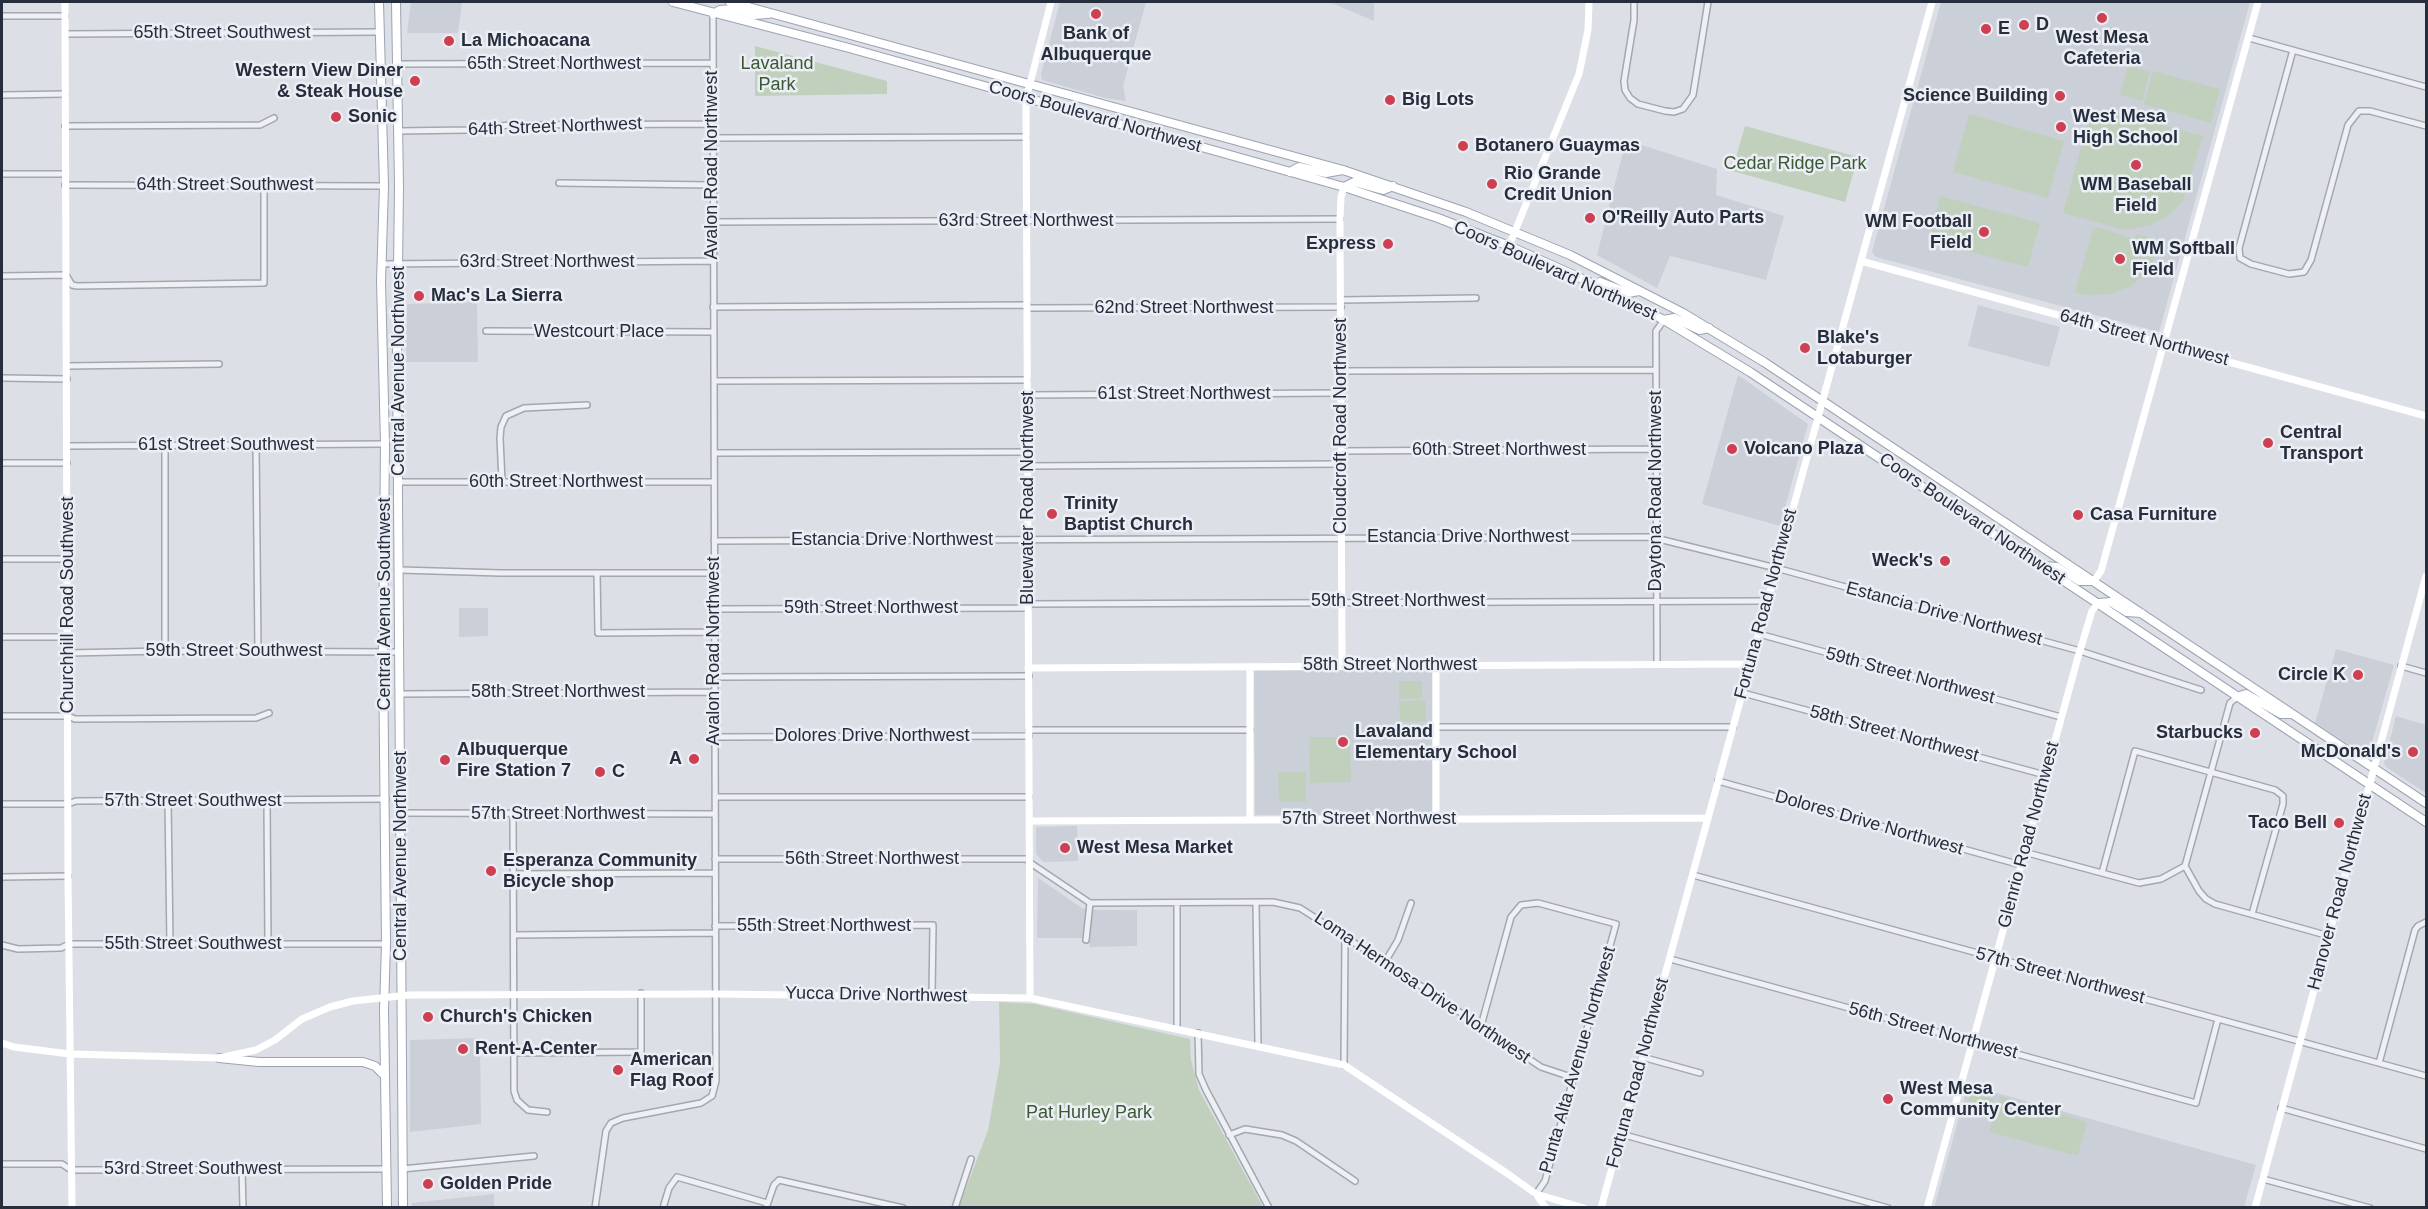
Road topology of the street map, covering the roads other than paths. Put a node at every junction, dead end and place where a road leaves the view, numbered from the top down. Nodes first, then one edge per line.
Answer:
1 (65, 2) edge
2 (379, 2) edge
3 (396, 2) edge
4 (673, 2) edge
5 (730, 2) edge
6 (1051, 2) edge
7 (1589, 2) edge
8 (1634, 2) edge
9 (1708, 2) edge
10 (1932, 2) edge
11 (2258, 2) edge
12 (772, 13) junction
13 (713, 14) junction
14 (2, 16) edge
15 (65, 16) junction
16 (379, 32) junction
17 (66, 34) junction
18 (2249, 38) junction
19 (2293, 50) junction
20 (712, 63) junction
21 (396, 64) junction
22 (1029, 83) junction
23 (2427, 87) edge
24 (65, 94) junction
25 (2, 95) edge
26 (1026, 99) junction
27 (274, 118) dead end
28 (712, 124) junction
29 (65, 126) junction
30 (2427, 126) edge
31 (398, 131) junction
32 (1026, 137) junction
33 (712, 138) junction
34 (1343, 170) junction
35 (1290, 172) junction
36 (2, 174) edge
37 (65, 174) junction
38 (558, 183) dead end
39 (65, 185) junction
40 (264, 185) junction
41 (712, 185) junction
42 (384, 186) junction
43 (1393, 186) junction
44 (1344, 187) junction
45 (1340, 219) junction
46 (713, 222) junction
47 (1026, 222) junction
48 (1514, 231) junction
49 (1509, 246) junction
50 (712, 261) junction
51 (1861, 261) junction
52 (382, 264) junction
53 (398, 264) junction
54 (66, 275) junction
55 (2, 276) edge
56 (1587, 281) junction
57 (1639, 291) junction
58 (1476, 298) dead end
59 (1341, 304) junction
60 (713, 307) junction
61 (1027, 307) junction
62 (1664, 320) junction
63 (1708, 328) junction
64 (486, 331) dead end
65 (713, 332) junction
66 (2162, 344) junction
67 (219, 364) dead end
68 (67, 366) junction
69 (1655, 370) junction
70 (1342, 372) junction
71 (2, 378) edge
72 (67, 379) junction
73 (1027, 380) junction
74 (714, 381) junction
75 (1341, 393) junction
76 (1027, 395) junction
77 (1822, 400) junction
78 (587, 405) dead end
79 (2427, 416) edge
80 (1818, 417) junction
81 (256, 444) junction
82 (385, 444) junction
83 (165, 445) junction
84 (67, 446) junction
85 (1656, 449) junction
86 (1341, 451) junction
87 (1028, 452) junction
88 (714, 453) junction
89 (2, 463) edge
90 (68, 463) junction
91 (1341, 464) junction
92 (1028, 466) junction
93 (399, 482) junction
94 (502, 482) junction
95 (713, 482) junction
96 (1657, 537) junction
97 (1342, 538) junction
98 (1028, 539) junction
99 (714, 542) junction
100 (2, 559) edge
101 (68, 559) junction
102 (2043, 566) junction
103 (1776, 568) junction
104 (400, 570) junction
105 (597, 573) junction
106 (714, 573) junction
107 (2427, 576) edge
108 (2094, 581) junction
109 (1657, 600) junction
110 (1768, 601) junction
111 (1342, 602) junction
112 (2098, 603) junction
113 (1028, 606) junction
114 (714, 609) junction
115 (2142, 614) junction
116 (714, 632) junction
117 (1759, 634) junction
118 (2, 637) edge
119 (69, 637) junction
120 (165, 651) junction
121 (258, 651) junction
122 (2080, 651) junction
123 (383, 652) junction
124 (399, 652) junction
125 (68, 653) junction
126 (1751, 663) junction
127 (1657, 664) junction
128 (1436, 665) junction
129 (1250, 666) junction
130 (1342, 666) junction
131 (2401, 666) junction
132 (1028, 668) junction
133 (2427, 674) edge
134 (1029, 676) junction
135 (715, 677) junction
136 (2200, 690) dead end
137 (715, 692) junction
138 (1743, 693) junction
139 (400, 694) junction
140 (2237, 697) junction
141 (269, 713) dead end
142 (2292, 714) junction
143 (2, 716) edge
144 (68, 716) junction
145 (2061, 717) junction
146 (1436, 727) junction
147 (1733, 727) junction
148 (1250, 730) junction
149 (1029, 733) junction
150 (715, 736) junction
151 (2373, 768) junction
152 (2211, 772) junction
153 (2045, 775) junction
154 (1718, 781) junction
155 (2369, 784) junction
156 (715, 797) junction
157 (1029, 797) junction
158 (386, 799) junction
159 (168, 801) junction
160 (267, 801) junction
161 (2427, 803) edge
162 (2, 804) edge
163 (68, 804) junction
164 (400, 813) junction
165 (715, 814) junction
166 (513, 815) junction
167 (1436, 818) junction
168 (1708, 818) junction
169 (1250, 820) junction
170 (1029, 821) junction
171 (2427, 822) edge
172 (2024, 852) junction
173 (715, 859) junction
174 (1029, 860) junction
175 (2020, 865) junction
176 (2185, 866) junction
177 (715, 873) junction
178 (2102, 873) junction
179 (513, 874) junction
180 (1693, 875) junction
181 (68, 876) junction
182 (2, 877) edge
183 (1256, 902) junction
184 (1090, 903) junction
185 (1411, 903) dead end
186 (1177, 904) junction
187 (2252, 914) junction
188 (2425, 922) edge
189 (715, 926) junction
190 (715, 933) junction
191 (514, 935) junction
192 (2329, 936) junction
193 (1345, 937) junction
194 (1086, 940) dead end
195 (69, 944) junction
196 (268, 944) junction
197 (386, 944) junction
198 (2, 945) edge
199 (170, 945) junction
200 (1995, 958) junction
201 (1670, 959) junction
202 (1385, 962) junction
203 (641, 993) junction
204 (514, 994) junction
205 (716, 994) junction
206 (932, 995) junction
207 (402, 996) junction
208 (384, 998) junction
209 (1030, 998) junction
210 (2218, 1019) junction
211 (1481, 1026) junction
212 (1177, 1028) junction
213 (1198, 1033) junction
214 (2299, 1041) junction
215 (2, 1043) edge
216 (1973, 1043) junction
217 (1258, 1045) junction
218 (514, 1053) junction
219 (70, 1054) junction
220 (1642, 1057) junction
221 (219, 1058) junction
222 (2379, 1063) junction
223 (1344, 1065) junction
224 (1700, 1073) dead end
225 (385, 1076) junction
226 (2427, 1076) edge
227 (1574, 1078) junction
228 (2281, 1108) junction
229 (547, 1112) dead end
230 (1621, 1134) junction
231 (1229, 1135) junction
232 (2427, 1149) edge
233 (534, 1156) dead end
234 (971, 1159) dead end
235 (2, 1164) edge
236 (242, 1169) junction
237 (387, 1169) junction
238 (402, 1169) junction
239 (72, 1170) junction
240 (2263, 1179) junction
241 (1355, 1181) dead end
242 (1536, 1194) junction
243 (767, 1205) edge
244 (1579, 1207) edge
245 (72, 1208) edge
246 (243, 1208) edge
247 (387, 1208) edge
248 (403, 1208) edge
249 (596, 1208) edge
250 (663, 1208) edge
251 (903, 1208) edge
252 (955, 1208) edge
253 (1269, 1208) edge
254 (1546, 1208) edge
255 (1601, 1208) edge
256 (1888, 1208) edge
257 (1927, 1208) edge
258 (2255, 1208) edge
259 (2370, 1208) edge

1 - 15 street, Churchhill Road Southwest
2 - 16 main road, Central Avenue Southwest
3 - 21 main road, Central Avenue Northwest
4 - 13 main road, Coors Boulevard Northwest
5 - 12 main road, Coors Boulevard Northwest
6 - 22 street, Bluewater Road Northwest
7 - 48 street
8 - 9 street
10 - 51 street, Fortuna Road Northwest
11 - 18 street
12 - 13 main road
12 - 22 main road, Coors Boulevard Northwest
13 - 20 street, Avalon Road Northwest
13 - 26 main road, Coors Boulevard Northwest
14 - 15 street
15 - 17 street, Churchhill Road Southwest
16 - 17 street, 65th Street Southwest
16 - 42 main road, Central Avenue Southwest
17 - 24 street, Churchhill Road Southwest
18 - 19 street
18 - 66 street
19 - 23 street
19 - 30 street
20 - 21 street, 65th Street Northwest
20 - 28 street, Avalon Road Northwest
21 - 31 main road, Central Avenue Northwest
22 - 26 street, Bluewater Road Northwest
22 - 34 main road, Coors Boulevard Northwest
24 - 25 street
24 - 29 street, Churchhill Road Southwest
26 - 32 street, Bluewater Road Northwest
26 - 35 main road, Coors Boulevard Northwest
27 - 29 street
28 - 31 street, 64th Street Northwest
28 - 33 street, Avalon Road Northwest
29 - 37 street, Churchhill Road Southwest
31 - 53 main road, Central Avenue Northwest
32 - 33 street
32 - 47 street, Bluewater Road Northwest
33 - 41 street, Avalon Road Northwest
34 - 35 main road
34 - 43 main road, Coors Boulevard Northwest
35 - 44 main road, Coors Boulevard Northwest
36 - 37 street
37 - 39 street, Churchhill Road Southwest
38 - 41 street
39 - 40 street, 64th Street Southwest
39 - 54 street, Churchhill Road Southwest
40 - 42 street, 64th Street Southwest
40 - 54 street
41 - 46 street, Avalon Road Northwest
42 - 52 main road, Central Avenue Southwest
43 - 44 main road
43 - 48 main road, Coors Boulevard Northwest
44 - 45 street, Cloudcroft Road Northwest
44 - 49 main road, Coors Boulevard Northwest
45 - 47 street, 63rd Street Northwest
45 - 59 street, Cloudcroft Road Northwest
46 - 47 street, 63rd Street Northwest
46 - 50 street, Avalon Road Northwest
47 - 61 street, Bluewater Road Northwest
48 - 49 street
48 - 57 main road, Coors Boulevard Northwest
49 - 56 main road, Coors Boulevard Northwest
50 - 53 street, 63rd Street Northwest
50 - 60 street, Avalon Road Northwest
51 - 66 street, 64th Street Northwest
51 - 77 street, Fortuna Road Northwest
52 - 53 street, 63rd Street Northwest
52 - 82 main road, Central Avenue Southwest
53 - 93 main road, Central Avenue Northwest
54 - 55 street
54 - 68 street, Churchhill Road Southwest
56 - 57 main road
56 - 62 main road, Coors Boulevard Northwest
57 - 63 main road, Coors Boulevard Northwest
58 - 59 street, 62nd Street Northwest
59 - 61 street, 62nd Street Northwest
59 - 70 street, Cloudcroft Road Northwest
60 - 61 street, 62nd Street Northwest
60 - 65 street, Avalon Road Northwest
61 - 73 street, Bluewater Road Northwest
62 - 63 main road
62 - 69 street, Daytona Road Northwest
62 - 80 main road, Coors Boulevard Northwest
63 - 77 main road, Coors Boulevard Northwest
64 - 65 street, Westcourt Place
65 - 74 street, Avalon Road Northwest
66 - 79 street, 64th Street Northwest
66 - 108 street
67 - 68 street
68 - 72 street, Churchhill Road Southwest
69 - 70 street
69 - 85 street, Daytona Road Northwest
70 - 75 street, Cloudcroft Road Northwest
71 - 72 street
72 - 84 street, Churchhill Road Southwest
73 - 74 street
73 - 76 street, Bluewater Road Northwest
74 - 88 street, Avalon Road Northwest
75 - 76 street, 61st Street Northwest
75 - 86 street, Cloudcroft Road Northwest
76 - 87 street, Bluewater Road Northwest
77 - 80 street, Fortuna Road Northwest
77 - 108 main road, Coors Boulevard Northwest
78 - 94 street
80 - 102 main road, Coors Boulevard Northwest
80 - 103 street, Fortuna Road Northwest
81 - 82 street, 61st Street Southwest
81 - 83 street, 61st Street Southwest
81 - 121 street
82 - 123 main road, Central Avenue Southwest
83 - 84 street, 61st Street Southwest
83 - 120 street
84 - 90 street, Churchhill Road Southwest
85 - 86 street, 60th Street Northwest
85 - 96 street, Daytona Road Northwest
86 - 91 street, Cloudcroft Road Northwest
87 - 88 street
87 - 92 street, Bluewater Road Northwest
88 - 95 street, Avalon Road Northwest
89 - 90 street
90 - 101 street, Churchhill Road Southwest
91 - 92 street
91 - 97 street, Cloudcroft Road Northwest
92 - 98 street, Bluewater Road Northwest
93 - 94 street, 60th Street Northwest
93 - 104 main road, Central Avenue Northwest
94 - 95 street, 60th Street Northwest
95 - 99 street, Avalon Road Northwest
96 - 97 street, Estancia Drive Northwest
96 - 103 street, Estancia Drive Northwest
96 - 109 street, Daytona Road Northwest
97 - 98 street, Estancia Drive Northwest
97 - 111 street, Cloudcroft Road Northwest
98 - 99 street, Estancia Drive Northwest
98 - 113 street, Bluewater Road Northwest
99 - 106 street, Avalon Road Northwest
100 - 101 street
101 - 119 street, Churchhill Road Southwest
102 - 108 main road
102 - 112 main road, Coors Boulevard Northwest
103 - 110 street, Fortuna Road Northwest
103 - 122 street, Estancia Drive Northwest
104 - 105 street
104 - 124 main road, Central Avenue Northwest
105 - 106 street
105 - 116 street
106 - 114 street, Avalon Road Northwest
107 - 131 street, Hanover Road Northwest
108 - 115 main road, Coors Boulevard Northwest
109 - 110 street, 59th Street Northwest
109 - 111 street, 59th Street Northwest
109 - 127 street, Daytona Road Northwest
110 - 117 street, Fortuna Road Northwest
111 - 113 street, 59th Street Northwest
111 - 130 street, Cloudcroft Road Northwest
112 - 115 main road
112 - 122 street, Glenrio Road Northwest
112 - 140 main road, Coors Boulevard Northwest
113 - 114 street, 59th Street Northwest
113 - 132 street, Bluewater Road Northwest
114 - 116 street, Avalon Road Northwest
115 - 142 main road, Coors Boulevard Northwest
116 - 135 street, Avalon Road Northwest
117 - 126 street, Fortuna Road Northwest
117 - 145 street, 59th Street Northwest
118 - 119 street
119 - 125 street, Churchhill Road Southwest
120 - 121 street, 59th Street Southwest
120 - 125 street, 59th Street Southwest
121 - 123 street, 59th Street Southwest
122 - 136 street, Estancia Drive Northwest
122 - 145 street, Glenrio Road Northwest
123 - 124 street, 59th Street Southwest
123 - 158 main road, Central Avenue Southwest
124 - 139 main road, Central Avenue Northwest
125 - 144 street, Churchhill Road Southwest
126 - 127 street, 58th Street Northwest
126 - 138 street, Fortuna Road Northwest
127 - 128 street, 58th Street Northwest
128 - 130 street, 58th Street Northwest
128 - 146 street
129 - 130 street, 58th Street Northwest
129 - 132 street, 58th Street Northwest
129 - 148 street
131 - 133 street
131 - 151 street, Hanover Road Northwest
132 - 134 street, Bluewater Road Northwest
134 - 135 street
134 - 149 street, Bluewater Road Northwest
135 - 137 street, Avalon Road Northwest
137 - 139 street, 58th Street Northwest
137 - 150 street, Avalon Road Northwest
138 - 147 street, Fortuna Road Northwest
138 - 153 street, 58th Street Northwest
139 - 164 main road, Central Avenue Northwest
140 - 142 main road
140 - 152 street
140 - 155 main road, Coors Boulevard Northwest
141 - 144 street
142 - 151 main road, Coors Boulevard Northwest
143 - 144 street
144 - 163 street, Churchhill Road Southwest
145 - 153 street, Glenrio Road Northwest
146 - 147 street
146 - 167 street
147 - 154 street, Fortuna Road Northwest
148 - 149 street, Dolores Drive Northwest
148 - 169 street
149 - 150 street, Dolores Drive Northwest
149 - 157 street, Bluewater Road Northwest
150 - 156 street, Avalon Road Northwest
151 - 155 street, Hanover Road Northwest
151 - 161 main road, Coors Boulevard Northwest
152 - 176 street
152 - 178 street
152 - 187 street
153 - 172 street, Glenrio Road Northwest
154 - 168 street, Fortuna Road Northwest
154 - 175 street, Dolores Drive Northwest
155 - 171 main road, Coors Boulevard Northwest
155 - 192 street, Hanover Road Northwest
156 - 157 street
156 - 165 street, Avalon Road Northwest
157 - 170 street, Bluewater Road Northwest
158 - 160 street, 57th Street Southwest
158 - 197 main road, Central Avenue Southwest
159 - 160 street, 57th Street Southwest
159 - 163 street, 57th Street Southwest
159 - 199 street
160 - 196 street
162 - 163 street, 57th Street Southwest
163 - 181 street, Churchhill Road Southwest
164 - 166 street, 57th Street Northwest
164 - 207 main road, Central Avenue Northwest
165 - 166 street, 57th Street Northwest
165 - 173 street, Avalon Road Northwest
166 - 179 street
167 - 168 street, 57th Street Northwest
167 - 169 street, 57th Street Northwest
168 - 180 street, Fortuna Road Northwest
169 - 170 street, 57th Street Northwest
170 - 174 street, Bluewater Road Northwest
172 - 175 street, Glenrio Road Northwest
172 - 178 street
173 - 174 street, 56th Street Northwest
173 - 177 street, Avalon Road Northwest
174 - 184 street
174 - 209 street, Bluewater Road Northwest
175 - 200 street, Glenrio Road Northwest
176 - 178 street
176 - 187 street
177 - 179 street
177 - 189 street, Avalon Road Northwest
179 - 191 street
180 - 200 street, 57th Street Northwest
180 - 201 street, Fortuna Road Northwest
181 - 182 street
181 - 195 street, Churchhill Road Southwest
183 - 186 street, Loma Hermosa Drive Northwest
183 - 193 street, Loma Hermosa Drive Northwest
183 - 217 street
184 - 186 street, Loma Hermosa Drive Northwest
184 - 194 street
185 - 202 street
186 - 212 street
187 - 192 street
188 - 222 street
189 - 190 street, Avalon Road Northwest
189 - 206 street, 55th Street Northwest
190 - 191 street, 55th Street Northwest
190 - 205 street, Avalon Road Northwest
191 - 204 street
192 - 214 street, Hanover Road Northwest
193 - 202 street, Loma Hermosa Drive Northwest
193 - 223 street
195 - 198 street, 55th Street Southwest
195 - 199 street, 55th Street Southwest
195 - 219 street, Churchhill Road Southwest
196 - 197 street, 55th Street Southwest
196 - 199 street, 55th Street Southwest
197 - 208 main road, Central Avenue Southwest
200 - 210 street, 57th Street Northwest
200 - 216 street, Glenrio Road Northwest
201 - 216 street, 56th Street Northwest
201 - 220 street, Fortuna Road Northwest
202 - 211 street, Loma Hermosa Drive Northwest
203 - 204 street, Yucca Drive Northwest
203 - 205 street, Yucca Drive Northwest
203 - 218 street
204 - 207 street, Yucca Drive Northwest
204 - 218 street
205 - 206 street, Yucca Drive Northwest
205 - 249 street, Avalon Road Northwest
206 - 209 street, Yucca Drive Northwest
207 - 208 street, Yucca Drive Northwest
207 - 238 main road, Central Avenue Northwest
208 - 221 street, Yucca Drive Northwest
208 - 225 main road, Central Avenue Southwest
209 - 212 street, Yucca Drive Northwest
210 - 214 street, 57th Street Northwest
210 - 216 street, 56th Street Northwest
211 - 227 street, Loma Hermosa Drive Northwest
211 - 227 street, Punta Alta Avenue Northwest
212 - 213 street, Yucca Drive Northwest
213 - 217 street, Yucca Drive Northwest
213 - 231 street
214 - 222 street, 57th Street Northwest
214 - 228 street, Hanover Road Northwest
215 - 219 street, Yucca Drive Northwest
216 - 257 street, Glenrio Road Northwest
217 - 223 street, Yucca Drive Northwest
218 - 229 street
219 - 221 street, Yucca Drive Northwest
219 - 239 street, Churchhill Road Southwest
220 - 224 street
220 - 230 street, Fortuna Road Northwest
221 - 225 main road
222 - 226 street, 57th Street Northwest
223 - 242 street
225 - 237 main road, Central Avenue Southwest
227 - 242 street, Punta Alta Avenue Northwest
228 - 232 street
228 - 240 street, Hanover Road Northwest
230 - 255 street, Fortuna Road Northwest
230 - 256 street
231 - 241 street
231 - 253 street
233 - 238 street
234 - 252 street
235 - 239 street, 53rd Street Southwest
236 - 237 street, 53rd Street Southwest
236 - 239 street, 53rd Street Southwest
236 - 246 street
237 - 247 main road, Central Avenue Southwest
238 - 248 main road, Central Avenue Northwest
239 - 245 street, Churchhill Road Southwest
240 - 258 street, Hanover Road Northwest
240 - 259 street
242 - 244 street
242 - 254 street
243 - 250 street
243 - 251 street

